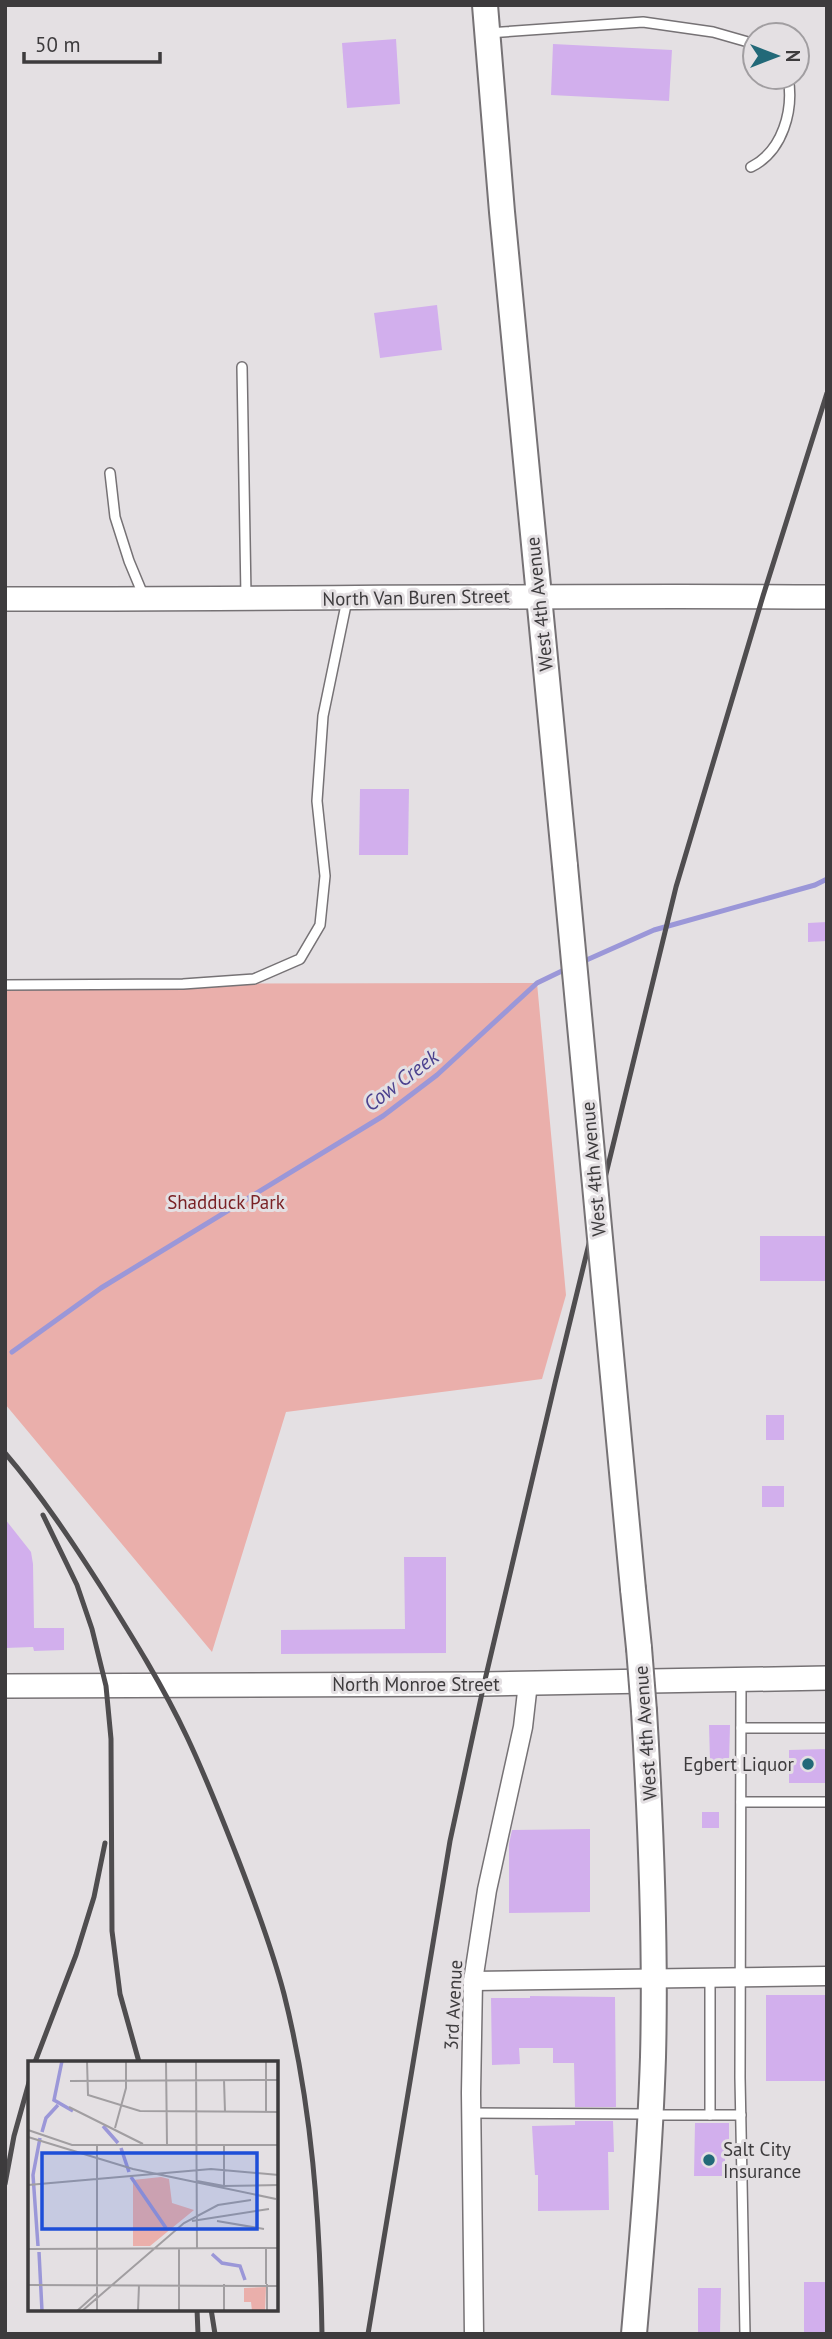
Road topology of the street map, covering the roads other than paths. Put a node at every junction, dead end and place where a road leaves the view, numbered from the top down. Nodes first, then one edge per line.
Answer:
1 (486, 19) edge
2 (741, 40) edge
3 (791, 91) edge
4 (751, 167) dead end
5 (242, 367) dead end
6 (110, 473) dead end
7 (538, 595) junction
8 (827, 597) edge
9 (348, 598) junction
10 (5, 599) edge
11 (145, 599) junction
12 (246, 599) junction
13 (5, 985) edge
14 (827, 1678) edge
15 (741, 1679) junction
16 (528, 1683) junction
17 (5, 1686) edge
18 (741, 1728) junction
19 (827, 1728) edge
20 (741, 1802) junction
21 (827, 1802) edge
22 (827, 1976) edge
23 (710, 1977) junction
24 (741, 1977) junction
25 (653, 1978) junction
26 (473, 1981) junction
27 (471, 2113) junction
28 (650, 2114) junction
29 (710, 2115) junction
30 (741, 2115) junction
31 (474, 2334) edge
32 (634, 2334) edge
33 (745, 2334) edge

1 - 2 lane
1 - 7 main road, West 4th Avenue
3 - 4 lane
5 - 12 lane
6 - 11 lane
7 - 8 street, North Van Buren Street
7 - 9 street, North Van Buren Street
7 - 25 main road, West 4th Avenue, bridge
9 - 12 street, North Van Buren Street
9 - 13 lane
10 - 11 street, North Van Buren Street
11 - 12 street, North Van Buren Street
14 - 15 street, North Monroe Street
15 - 16 street, North Monroe Street
15 - 18 lane
16 - 17 street, North Monroe Street
16 - 26 street, 3rd Avenue
18 - 19 lane
18 - 20 lane
20 - 21 lane
20 - 24 lane
22 - 24 street
23 - 24 street
23 - 25 street
23 - 29 lane
24 - 30 lane
25 - 26 street
25 - 28 main road, West 4th Avenue
26 - 27 street, 3rd Avenue
27 - 28 lane
27 - 31 street, 3rd Avenue
28 - 29 lane
28 - 32 main road, West 4th Avenue
29 - 30 lane
30 - 33 lane

